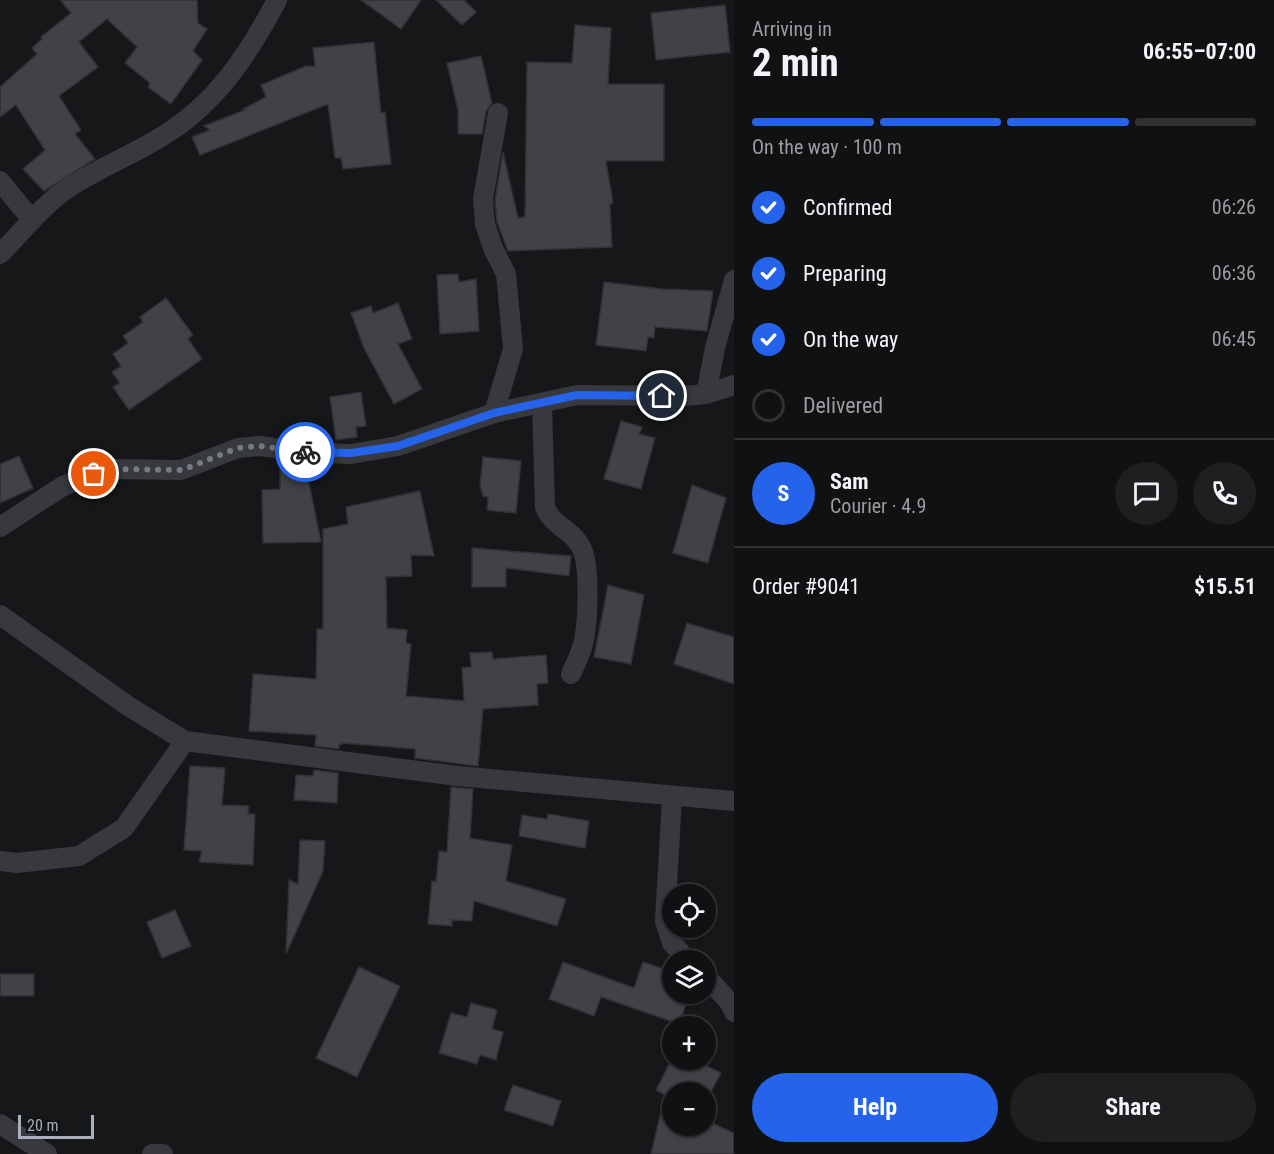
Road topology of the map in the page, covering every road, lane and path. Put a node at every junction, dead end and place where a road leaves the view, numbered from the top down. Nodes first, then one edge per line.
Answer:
1 (277, 0) edge
2 (498, 113) dead end
3 (0, 181) edge
4 (32, 220) junction
5 (0, 254) edge
6 (734, 280) edge
7 (734, 385) edge
8 (706, 394) junction
9 (542, 405) junction
10 (494, 413) junction
11 (0, 527) edge
12 (0, 615) edge
13 (571, 674) dead end
14 (185, 741) junction
15 (672, 797) junction
16 (734, 801) edge
17 (0, 861) edge
18 (678, 950) edge
19 (716, 987) edge
20 (734, 1012) edge
21 (0, 1124) edge
22 (47, 1154) edge
23 (152, 1154) edge
24 (163, 1154) edge

1 - 4 street
2 - 10 street
3 - 4 street
4 - 5 street
6 - 8 street
7 - 8 street
8 - 9 street
9 - 10 street
9 - 13 street
10 - 11 street
12 - 14 street
14 - 15 street
14 - 17 street
15 - 16 street
15 - 18 street
19 - 20 street
21 - 22 street
23 - 24 street

